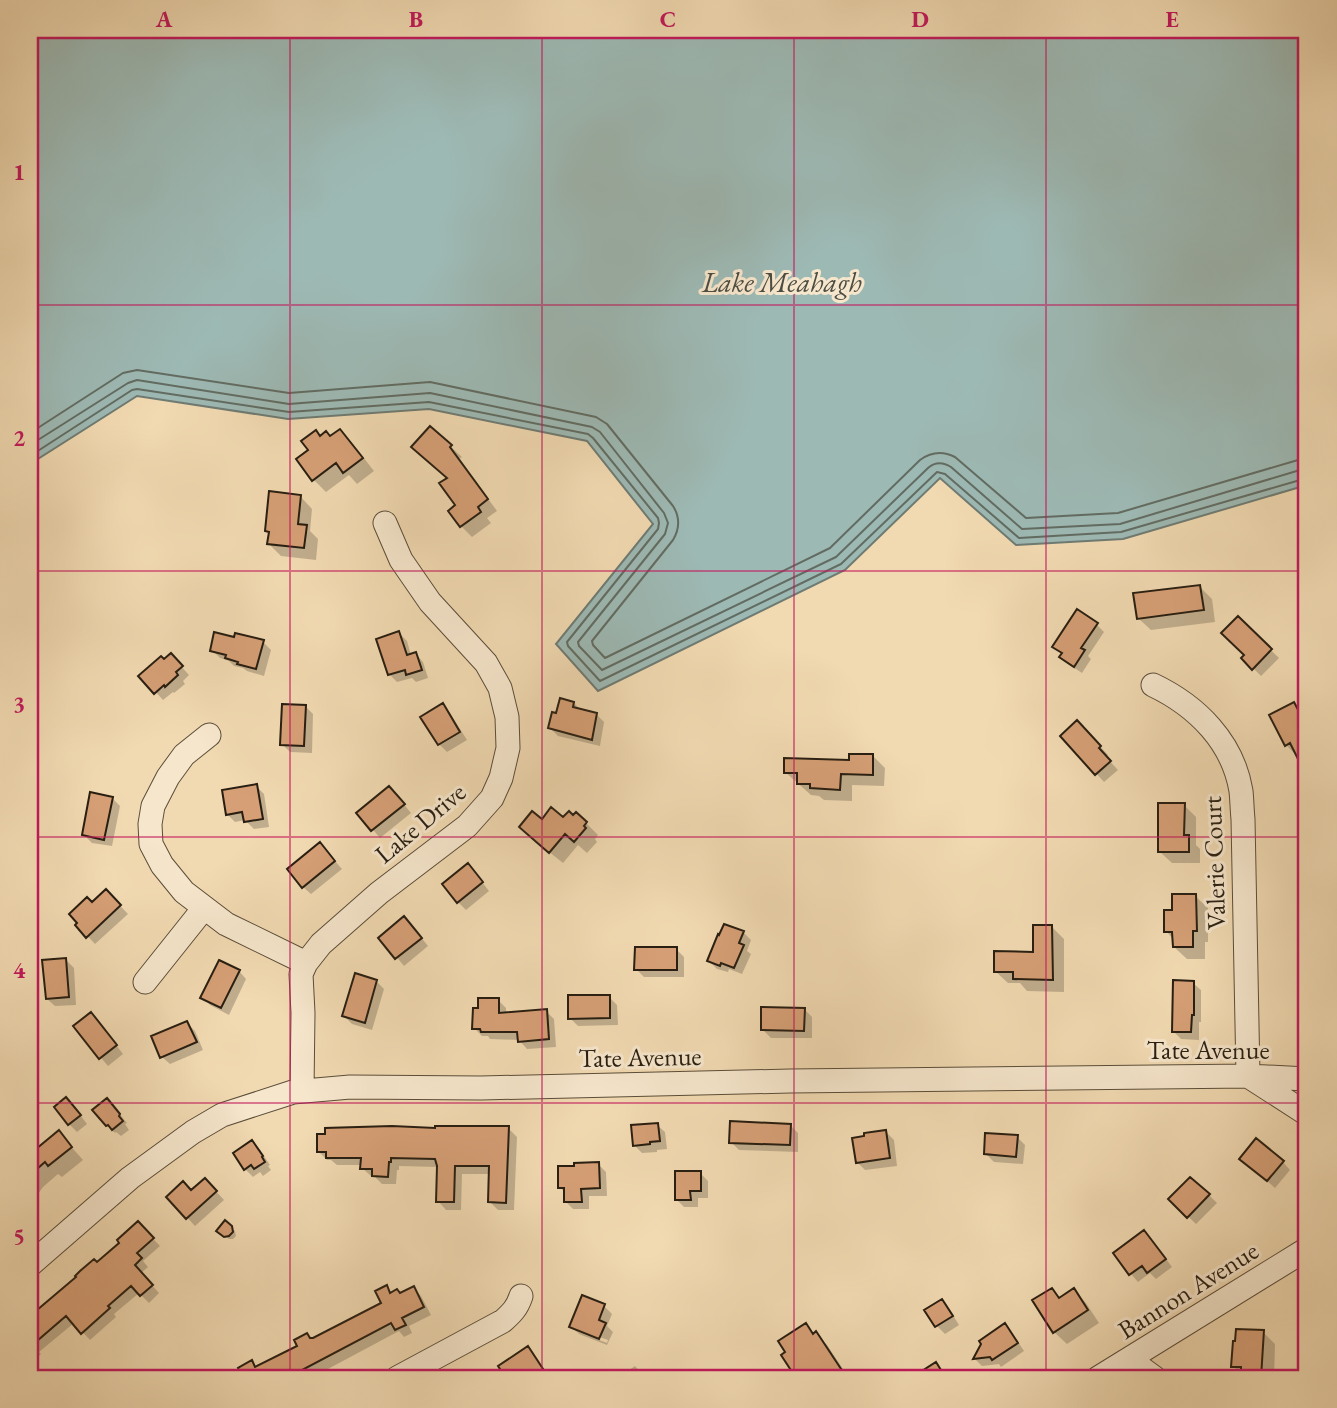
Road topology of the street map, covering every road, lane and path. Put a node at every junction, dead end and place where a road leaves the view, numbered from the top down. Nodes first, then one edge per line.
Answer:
1 (385, 523) dead end
2 (1153, 685) dead end
3 (209, 735) dead end
4 (204, 908) junction
5 (306, 963) junction
6 (145, 982) dead end
7 (1248, 1076) junction
8 (1307, 1079) edge
9 (302, 1091) junction
10 (1307, 1114) edge
11 (1307, 1249) edge
12 (30, 1265) edge
13 (521, 1296) dead end
14 (1129, 1359) junction
15 (397, 1378) edge
16 (1098, 1378) edge
17 (1155, 1378) edge

1 - 5 street, Lake Drive
2 - 7 street, Valerie Court
3 - 4 street
4 - 5 street
4 - 6 street
5 - 9 street
7 - 8 street, Tate Avenue
7 - 9 street, Tate Avenue
7 - 10 street
9 - 12 street, Tate Avenue
11 - 14 street, Bannon Avenue
13 - 15 street
14 - 16 street, Bannon Avenue
14 - 17 street

